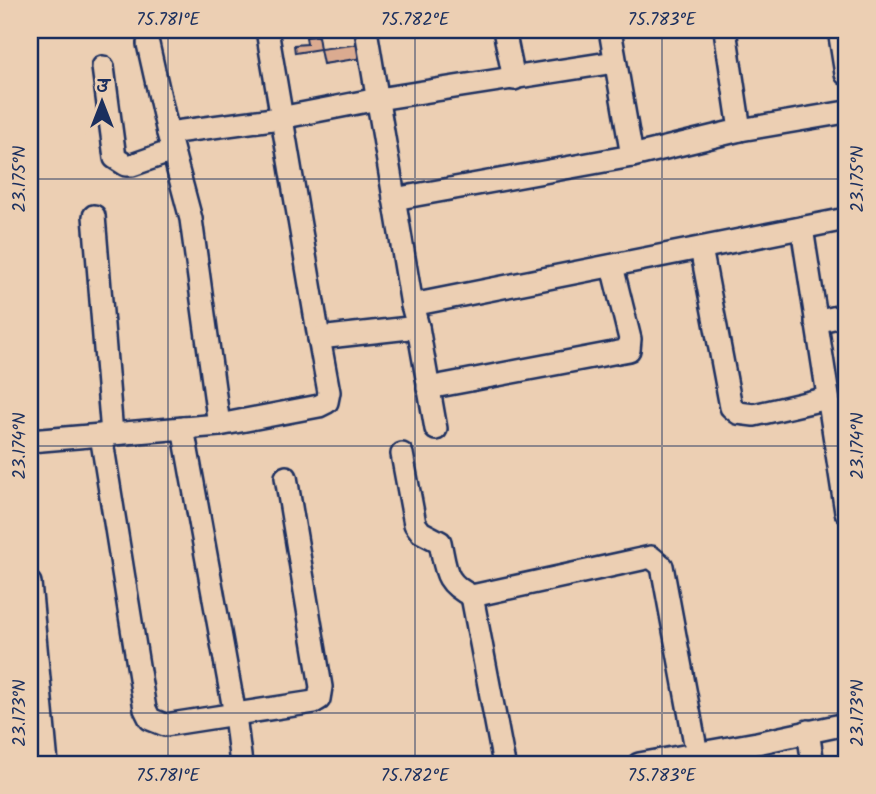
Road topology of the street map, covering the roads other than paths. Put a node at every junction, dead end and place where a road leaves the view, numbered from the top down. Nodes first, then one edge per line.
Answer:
1 (267, 30) edge
2 (366, 30) edge
3 (504, 30) edge
4 (610, 30) edge
5 (725, 30) edge
6 (839, 30) edge
7 (148, 44) dead end
8 (615, 62) junction
9 (103, 67) dead end
10 (846, 74) edge
11 (514, 79) junction
12 (378, 99) junction
13 (846, 112) edge
14 (281, 118) junction
15 (740, 131) junction
16 (170, 142) junction
17 (632, 156) junction
18 (394, 199) junction
19 (94, 216) dead end
20 (846, 219) edge
21 (802, 228) junction
22 (701, 248) junction
23 (612, 266) junction
24 (412, 306) junction
25 (846, 315) edge
26 (816, 321) junction
27 (418, 327) junction
28 (320, 338) junction
29 (428, 388) junction
30 (828, 398) junction
31 (219, 425) junction
32 (183, 428) junction
33 (436, 429) dead end
34 (107, 435) junction
35 (30, 441) edge
36 (401, 454) dead end
37 (286, 477) dead end
38 (846, 512) edge
39 (30, 583) edge
40 (472, 596) junction
41 (32, 631) edge
42 (235, 715) junction
43 (846, 724) edge
44 (808, 731) junction
45 (698, 754) junction
46 (758, 754) edge
47 (47, 764) edge
48 (241, 764) edge
49 (504, 764) edge
50 (639, 764) edge
51 (813, 764) edge

1 - 14 street
2 - 12 street
3 - 11 street
4 - 8 street
5 - 15 street
6 - 10 street
7 - 16 street
8 - 11 street
8 - 17 street
9 - 16 street
11 - 12 street
12 - 14 street
12 - 18 street
13 - 15 street
14 - 16 street
14 - 28 street
15 - 17 street
16 - 31 street
17 - 18 street
18 - 24 street
19 - 34 street
20 - 21 street
21 - 22 street
21 - 26 street
22 - 23 street
22 - 30 street
23 - 24 street
23 - 29 street
24 - 27 street
25 - 26 street
26 - 30 street
27 - 28 street
27 - 29 street
28 - 31 street
29 - 33 street
30 - 38 street
31 - 32 street
32 - 34 street
32 - 42 street
34 - 35 street
34 - 42 street
36 - 40 street
37 - 42 street
39 - 41 street
40 - 45 street
40 - 49 street
41 - 47 street
42 - 48 street
43 - 44 street
44 - 46 street
44 - 51 street
45 - 46 street
45 - 50 street

